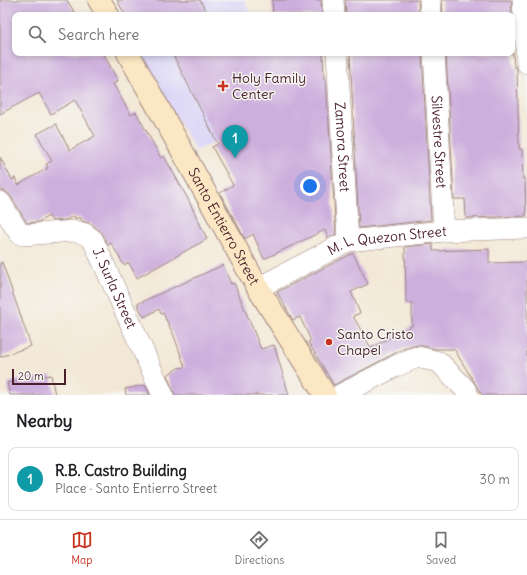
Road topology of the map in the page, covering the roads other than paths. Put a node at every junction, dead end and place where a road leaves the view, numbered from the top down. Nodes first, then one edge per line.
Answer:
1 (99, 0) edge
2 (333, 0) edge
3 (430, 0) edge
4 (523, 0) edge
5 (106, 12) edge
6 (334, 12) edge
7 (431, 12) edge
8 (130, 56) edge
9 (337, 56) edge
10 (434, 56) edge
11 (527, 63) edge
12 (0, 202) edge
13 (527, 228) edge
14 (444, 231) junction
15 (348, 241) junction
16 (258, 288) junction
17 (163, 395) edge
18 (325, 395) edge
19 (340, 395) edge
20 (468, 395) edge

1 - 5 main road
2 - 6 street
3 - 7 street
4 - 11 street
8 - 16 main road, Santo Entierro Street
9 - 15 street, Zamora Street
10 - 14 street, Silvestre Street
12 - 17 street, J. Surla Street
13 - 14 street, M. L. Quezon Street
14 - 15 street, M. L. Quezon Street
15 - 16 street, M. L. Quezon Street
16 - 18 main road, Santo Entierro Street
19 - 20 street

